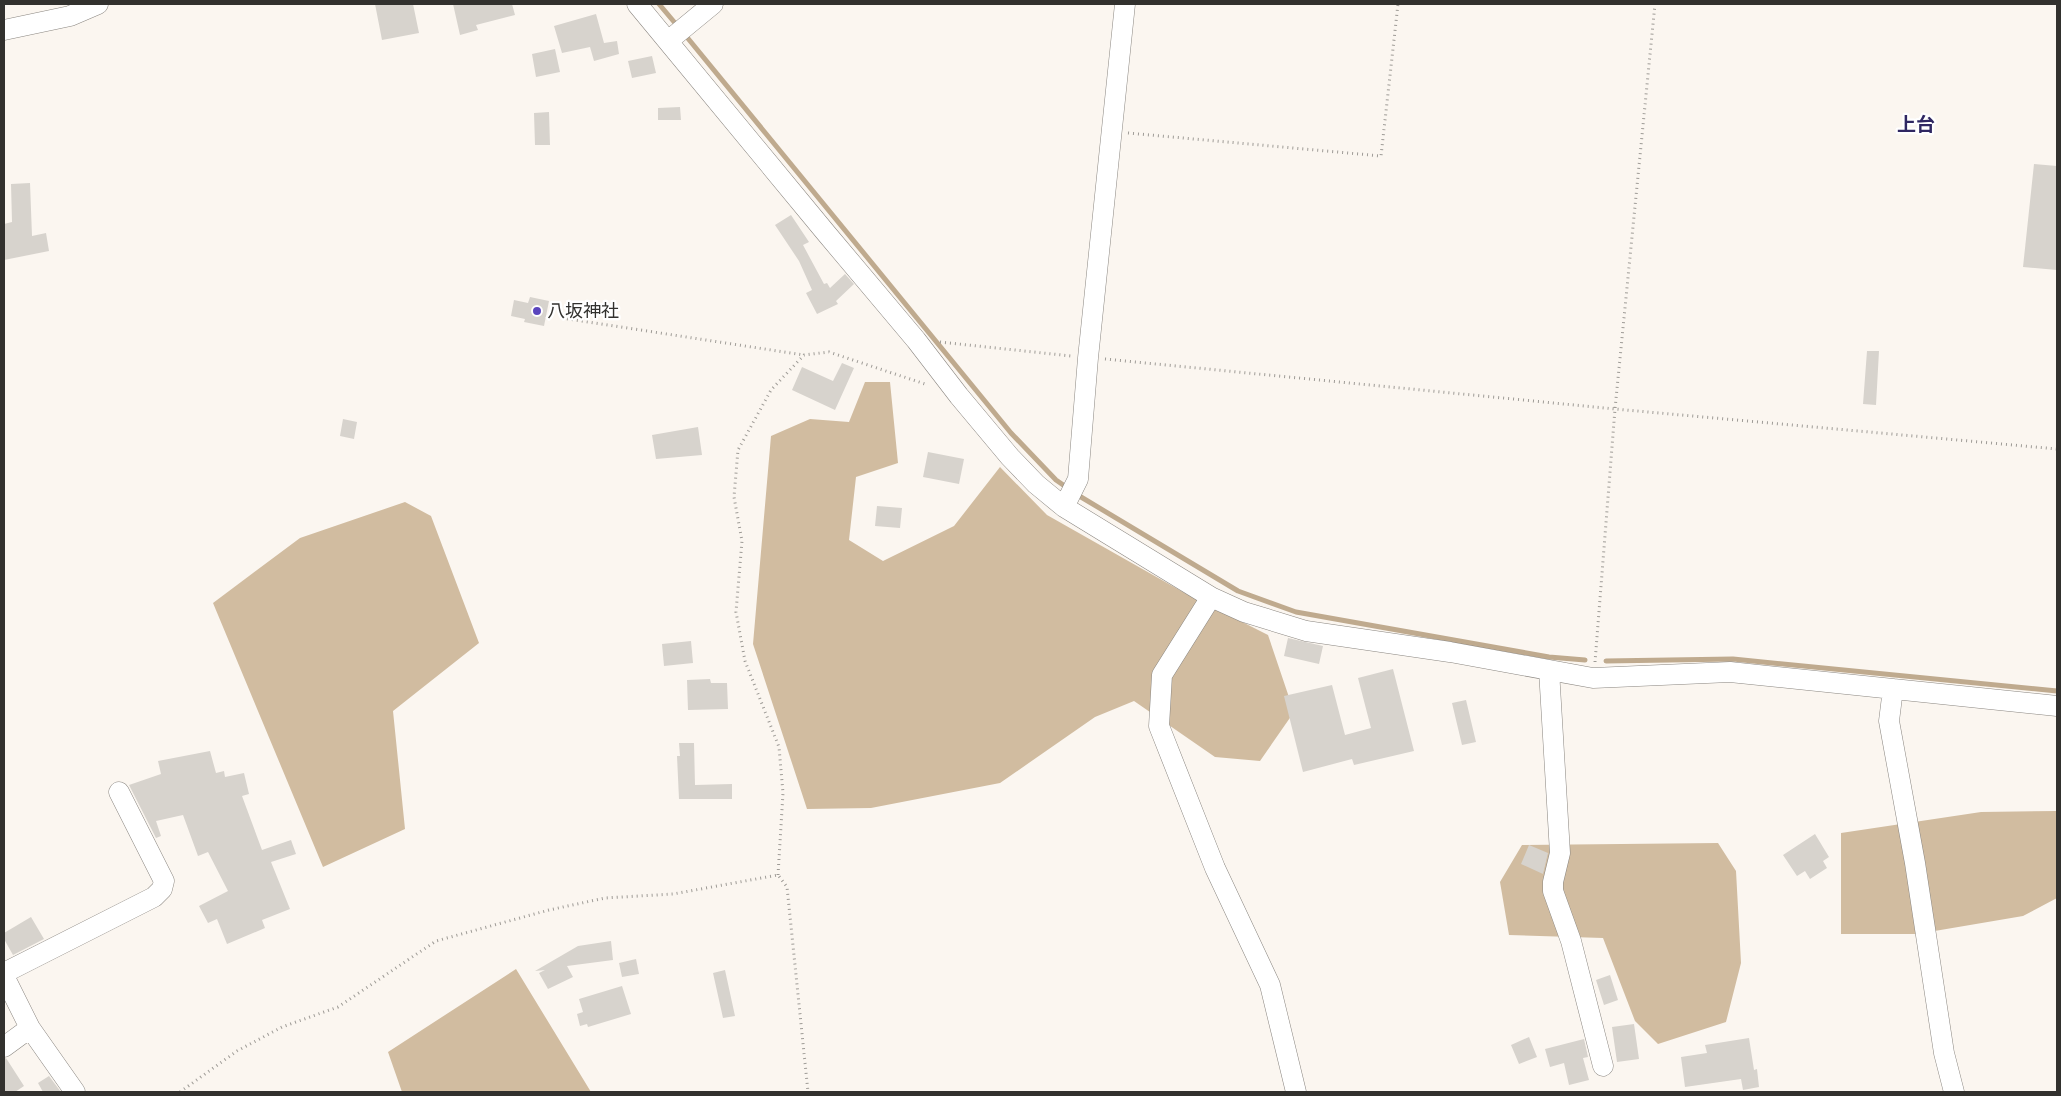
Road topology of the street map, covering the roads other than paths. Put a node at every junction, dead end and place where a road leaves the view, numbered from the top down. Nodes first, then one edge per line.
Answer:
1 (98, 4) edge
2 (637, 4) edge
3 (713, 4) edge
4 (1125, 4) edge
5 (4, 30) edge
6 (668, 41) junction
7 (1069, 497) junction
8 (1211, 597) junction
9 (1549, 670) junction
10 (1892, 689) junction
11 (2057, 706) edge
12 (119, 792) dead end
13 (4, 974) edge
14 (30, 1028) junction
15 (4, 1047) edge
16 (1603, 1066) dead end
17 (75, 1092) edge
18 (1296, 1092) edge
19 (1954, 1092) edge

1 - 5 street
2 - 6 street
3 - 6 street
4 - 7 street
6 - 7 street
7 - 8 street
8 - 9 street
8 - 18 street
9 - 10 street
9 - 16 street
10 - 11 street
10 - 19 street
12 - 13 street
13 - 14 street
14 - 15 street
14 - 17 street

